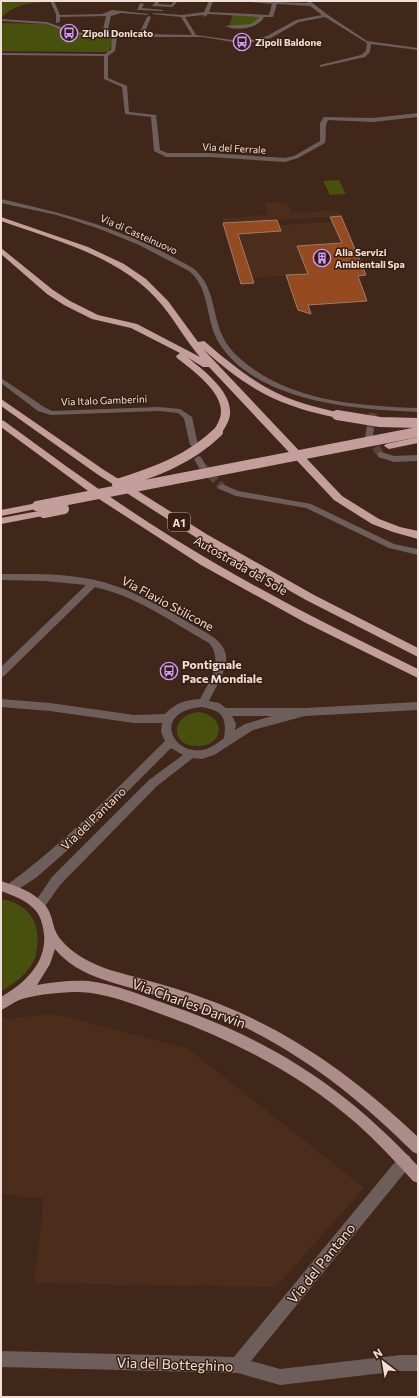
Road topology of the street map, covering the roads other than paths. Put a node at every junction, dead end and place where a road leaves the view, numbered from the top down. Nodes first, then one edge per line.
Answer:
1 (52, 1) edge
2 (55, 1) edge
3 (176, 1) edge
4 (211, 1) edge
5 (244, 1) edge
6 (157, 3) edge
7 (310, 3) edge
8 (142, 4) dead end
9 (275, 4) junction
10 (188, 11) dead end
11 (121, 12) junction
12 (107, 14) junction
13 (115, 14) junction
14 (151, 14) junction
15 (206, 14) junction
16 (231, 14) junction
17 (263, 15) junction
18 (326, 16) junction
19 (60, 17) junction
20 (183, 18) junction
21 (1, 20) edge
22 (47, 24) junction
23 (58, 26) junction
24 (224, 32) junction
25 (104, 35) junction
26 (115, 35) junction
27 (141, 36) junction
28 (195, 36) junction
29 (369, 43) junction
30 (418, 49) edge
31 (1, 54) edge
32 (106, 55) junction
33 (322, 66) dead end
34 (418, 115) edge
35 (1, 202) edge
36 (1, 219) edge
37 (1, 250) edge
38 (179, 323) junction
39 (158, 339) junction
40 (1, 380) edge
41 (1, 402) edge
42 (418, 410) edge
43 (1, 423) edge
44 (418, 423) edge
45 (418, 432) edge
46 (418, 441) edge
47 (194, 445) dead end
48 (381, 455) dead end
49 (418, 458) edge
50 (222, 487) tunnel mouth
51 (40, 509) junction
52 (1, 512) edge
53 (1, 521) edge
54 (418, 535) edge
55 (418, 538) edge
56 (418, 552) edge
57 (1, 577) edge
58 (93, 583) junction
59 (418, 653) edge
60 (1, 673) edge
61 (418, 674) edge
62 (1, 703) edge
63 (203, 703) junction
64 (414, 707) edge
65 (224, 712) junction
66 (305, 712) junction
67 (169, 718) junction
68 (229, 739) junction
69 (171, 742) junction
70 (191, 754) junction
71 (6, 888) edge
72 (38, 905) junction
73 (50, 934) junction
74 (22, 993) junction
75 (1, 1004) edge
76 (418, 1147) edge
77 (405, 1161) junction
78 (418, 1176) edge
79 (1, 1359) edge
80 (418, 1363) edge
81 (238, 1365) junction

1 - 2 street
1 - 19 street
3 - 6 street
4 - 15 street
5 - 9 street
6 - 14 street
7 - 9 street
7 - 18 street
8 - 14 street
9 - 17 street
10 - 14 street
11 - 12 street
11 - 13 street
11 - 14 street
12 - 13 street
12 - 19 street
12 - 25 street
13 - 14 street
14 - 15 street
14 - 20 street
14 - 27 street
15 - 16 street
15 - 20 street
16 - 17 street
16 - 24 street
17 - 24 street
18 - 24 street
18 - 29 street
19 - 22 street
19 - 23 street
20 - 28 street
21 - 22 street
22 - 23 street
23 - 25 street
24 - 28 street
25 - 26 street
26 - 27 street
26 - 32 street
27 - 28 street
29 - 30 street
29 - 33 street
31 - 32 street
32 - 34 street, Via del Ferrale
35 - 42 street, Via di Castelnuovo
36 - 38 highway
37 - 39 highway
38 - 44 highway, bridge
38 - 54 highway
39 - 51 highway, bridge
39 - 55 highway
40 - 47 street, Via Italo Gamberini
41 - 59 highway, Autostrada del Sole / A1
43 - 61 highway, Autostrada del Sole / A1
45 - 51 highway, bridge
46 - 51 highway, bridge
48 - 49 street
50 - 56 street
51 - 52 highway
51 - 53 highway
57 - 58 street, Via Flavio Stilicone
58 - 60 street
58 - 63 street, Via Flavio Stilicone
62 - 67 street
63 - 65 street
63 - 67 street
64 - 66 street
65 - 66 street
65 - 68 street
66 - 68 street
67 - 69 street
68 - 70 street
69 - 70 street
69 - 71 street, Via del Pantano
70 - 72 street, Via del Pantano
71 - 72 main road
72 - 73 main road
73 - 74 main road
73 - 76 main road, Via Charles Darwin
74 - 75 main road
74 - 77 main road, Via Charles Darwin
77 - 78 main road, Via Charles Darwin
77 - 81 street, Via del Pantano
79 - 81 street, Via del Botteghino
80 - 81 street, Via del Botteghino

